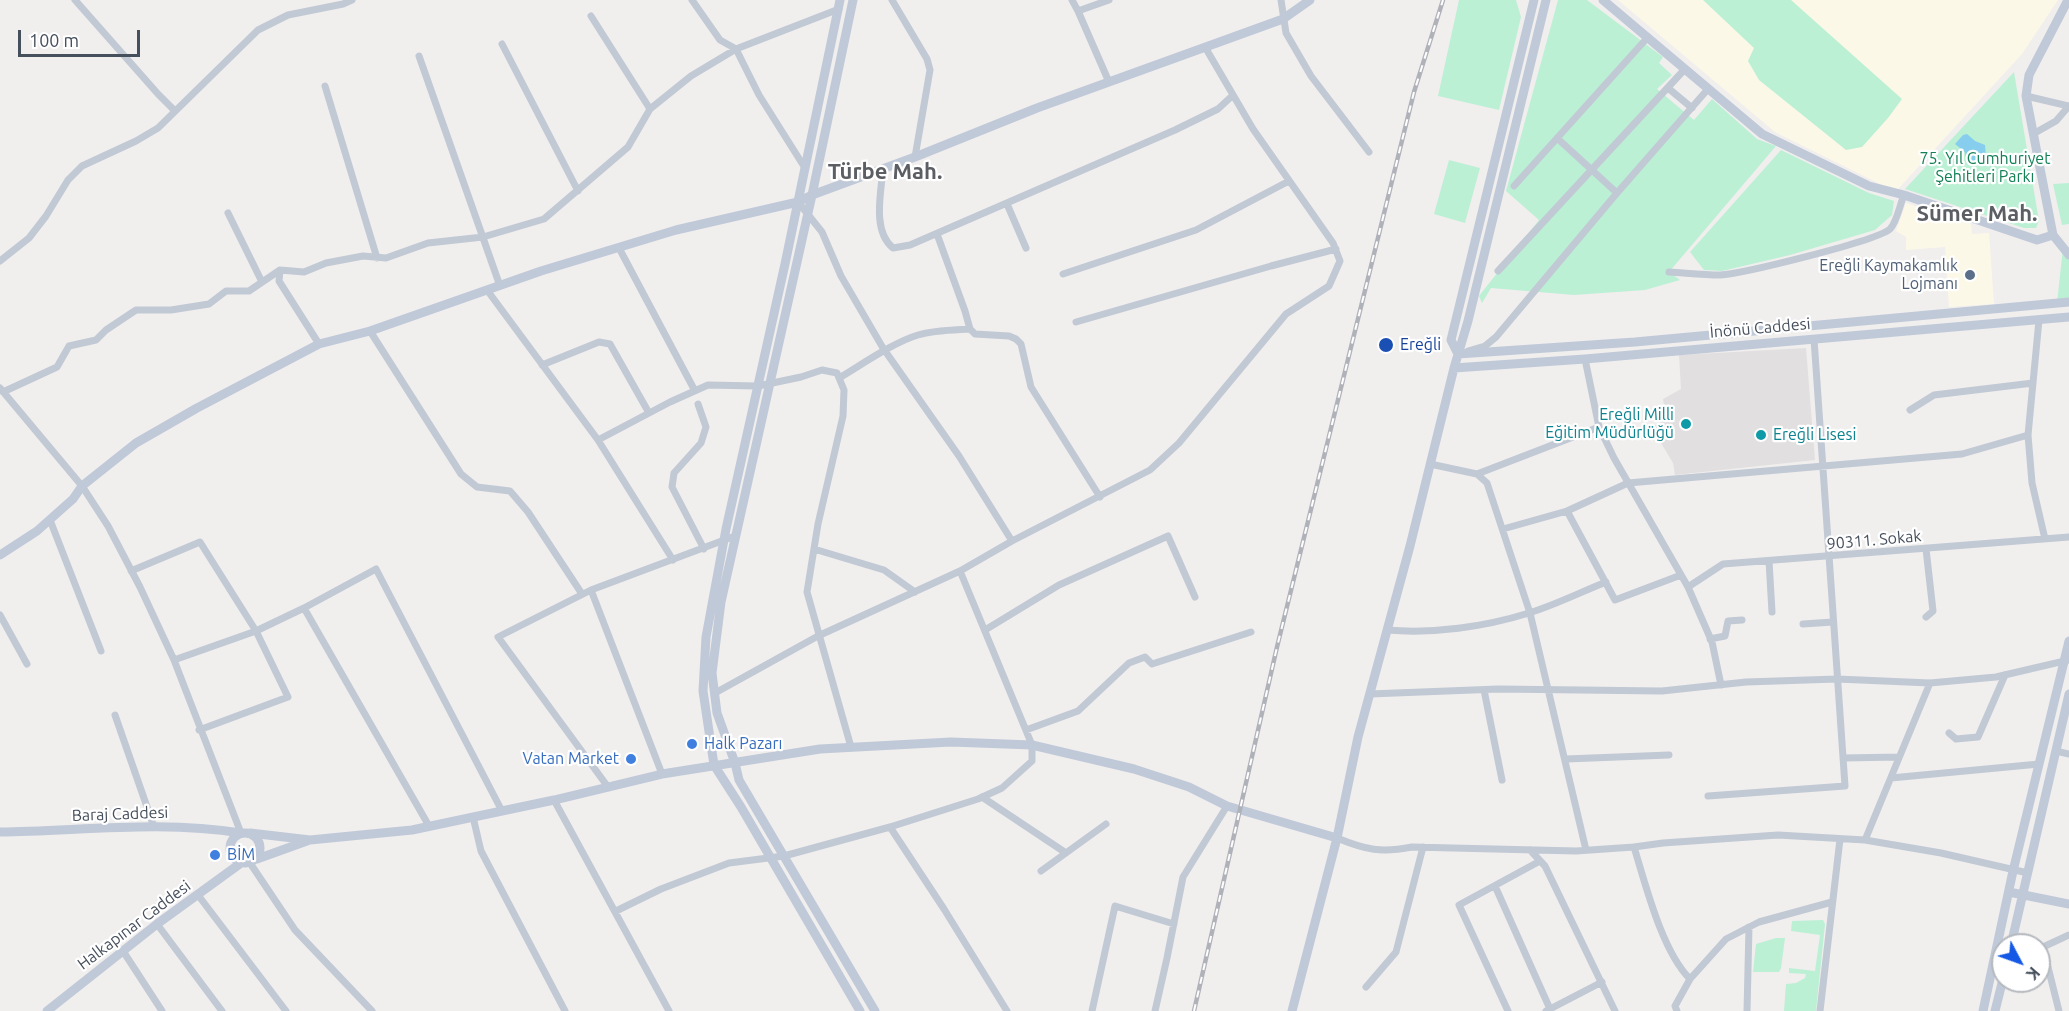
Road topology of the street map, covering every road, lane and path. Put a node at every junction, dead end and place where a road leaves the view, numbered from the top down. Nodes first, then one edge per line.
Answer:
1 (75, 0) edge
2 (352, 0) edge
3 (692, 0) edge
4 (853, 0) edge
5 (892, 0) edge
6 (1072, 0) edge
7 (1109, 0) edge
8 (1281, 0) edge
9 (1310, 0) edge
10 (1546, 0) edge
11 (1603, 0) edge
12 (2068, 0) edge
13 (1532, 3) edge
14 (840, 4) edge
15 (1078, 11) junction
16 (591, 16) dead end
17 (1283, 19) junction
18 (1648, 37) junction
19 (502, 44) dead end
20 (1205, 47) junction
21 (736, 49) junction
22 (419, 56) dead end
23 (1684, 70) junction
24 (1109, 82) junction
25 (325, 86) dead end
26 (1668, 88) junction
27 (1708, 89) junction
28 (1232, 96) junction
29 (2026, 96) junction
30 (2069, 106) edge
31 (1692, 108) junction
32 (650, 109) junction
33 (175, 111) junction
34 (2033, 134) junction
35 (1557, 138) junction
36 (1368, 152) dead end
37 (915, 157) junction
38 (805, 168) junction
39 (883, 169) junction
40 (1591, 170) junction
41 (1289, 181) junction
42 (1514, 186) dead end
43 (578, 191) junction
44 (1617, 193) junction
45 (812, 195) junction
46 (1904, 195) junction
47 (798, 202) junction
48 (1007, 204) junction
49 (228, 213) dead end
50 (808, 213) junction
51 (937, 234) junction
52 (2053, 235) junction
53 (483, 237) junction
54 (619, 248) junction
55 (1026, 248) dead end
56 (1336, 249) junction
57 (2069, 255) edge
58 (377, 258) junction
59 (0, 261) edge
60 (280, 270) junction
61 (1498, 271) dead end
62 (1669, 272) dead end
63 (1063, 274) dead end
64 (262, 282) junction
65 (500, 285) junction
66 (487, 290) junction
67 (2069, 302) edge
68 (2069, 317) edge
69 (2039, 320) junction
70 (1076, 322) dead end
71 (970, 329) junction
72 (370, 331) junction
73 (1814, 339) junction
74 (319, 344) junction
75 (885, 351) junction
76 (1458, 354) junction
77 (1585, 359) junction
78 (542, 364) junction
79 (1454, 368) junction
80 (839, 378) junction
81 (2033, 383) junction
82 (770, 385) junction
83 (758, 386) junction
84 (1, 390) edge
85 (695, 391) junction
86 (698, 404) dead end
87 (1910, 410) dead end
88 (649, 413) junction
89 (1599, 427) junction
90 (2028, 435) junction
91 (598, 440) junction
92 (1430, 464) junction
93 (1821, 466) junction
94 (1477, 474) junction
95 (1628, 483) junction
96 (82, 486) junction
97 (1100, 496) junction
98 (1567, 511) junction
99 (50, 520) junction
100 (1503, 529) junction
101 (735, 536) junction
102 (2069, 537) edge
103 (2044, 539) junction
104 (1012, 541) junction
105 (723, 542) junction
106 (704, 549) junction
107 (814, 549) junction
108 (1926, 549) junction
109 (0, 555) edge
110 (1828, 558) junction
111 (674, 560) junction
112 (1769, 561) junction
113 (131, 571) junction
114 (960, 571) junction
115 (1681, 575) junction
116 (1606, 582) junction
117 (1688, 587) junction
118 (591, 590) junction
119 (915, 592) junction
120 (582, 594) junction
121 (1195, 597) dead end
122 (304, 608) junction
123 (1772, 612) dead end
124 (1530, 613) junction
125 (0, 615) edge
126 (1926, 617) dead end
127 (1742, 620) dead end
128 (1833, 622) junction
129 (1803, 624) dead end
130 (985, 630) junction
131 (1387, 630) junction
132 (256, 631) junction
133 (1251, 632) dead end
134 (818, 636) junction
135 (1710, 639) junction
136 (2069, 641) edge
137 (101, 651) dead end
138 (174, 660) junction
139 (2066, 661) edge
140 (27, 664) dead end
141 (2005, 675) junction
142 (1837, 679) junction
143 (1929, 683) junction
144 (1721, 685) junction
145 (1549, 689) junction
146 (1484, 690) junction
147 (715, 693) junction
148 (1370, 694) junction
149 (2069, 694) edge
150 (115, 715) dead end
151 (199, 730) junction
152 (1026, 730) junction
153 (1949, 733) dead end
154 (1032, 745) junction
155 (851, 747) junction
156 (2056, 751) junction
157 (2069, 754) edge
158 (1669, 755) dead end
159 (1899, 757) junction
160 (1843, 758) junction
161 (1566, 759) junction
162 (735, 763) junction
163 (2039, 764) junction
164 (714, 765) junction
165 (662, 774) junction
166 (1891, 778) junction
167 (1502, 780) dead end
168 (608, 787) junction
169 (1708, 796) dead end
170 (982, 797) junction
171 (554, 800) junction
172 (1227, 806) junction
173 (502, 811) junction
174 (473, 817) junction
175 (1106, 824) dead end
176 (429, 826) junction
177 (154, 827) junction
178 (890, 827) junction
179 (0, 832) edge
180 (245, 833) junction
181 (1336, 838) junction
182 (1840, 839) junction
183 (310, 840) junction
184 (1865, 840) junction
185 (1423, 847) junction
186 (1634, 848) junction
187 (1530, 850) junction
188 (1586, 850) junction
189 (1066, 853) junction
190 (784, 856) junction
191 (771, 858) junction
192 (1540, 861) junction
193 (249, 862) junction
194 (1041, 871) dead end
195 (2013, 871) junction
196 (2028, 873) junction
197 (1495, 886) junction
198 (2009, 892) junction
199 (198, 895) junction
200 (2023, 895) junction
201 (1832, 902) junction
202 (2069, 904) edge
203 (616, 911) junction
204 (157, 924) junction
205 (1174, 924) junction
206 (1749, 927) junction
207 (2014, 933) edge
208 (2069, 935) edge
209 (2051, 942) edge
210 (123, 951) junction
211 (1690, 979) junction
212 (1602, 982) junction
213 (2051, 983) edge
214 (1366, 987) dead end
215 (1999, 993) edge
216 (1548, 1010) edge
217 (47, 1011) edge
218 (162, 1011) edge
219 (222, 1011) edge
220 (286, 1011) edge
221 (372, 1011) edge
222 (565, 1011) edge
223 (669, 1011) edge
224 (860, 1011) edge
225 (875, 1011) edge
226 (1007, 1011) edge
227 (1092, 1011) edge
228 (1155, 1011) edge
229 (1292, 1011) edge
230 (1508, 1011) edge
231 (1615, 1011) edge
232 (1677, 1011) edge
233 (1747, 1011) edge
234 (1820, 1011) edge
235 (1983, 1011) edge
236 (1995, 1011) edge
237 (2060, 1011) edge

1 - 33 street
2 - 33 street
3 - 21 street
4 - 45 main road
5 - 37 street
6 - 15 street
7 - 15 street
8 - 17 street
9 - 17 main road
10 - 76 main road
11 - 18 main road
12 - 29 main road
13 - 76 main road
14 - 21 street
14 - 38 main road
15 - 24 street
16 - 32 street
17 - 20 main road
17 - 36 street
18 - 23 main road
18 - 35 street
19 - 43 street
20 - 24 main road
20 - 28 street
21 - 32 street
21 - 38 street
22 - 53 street
23 - 26 street
23 - 27 main road
24 - 37 main road
25 - 58 street
26 - 31 street
26 - 40 street
27 - 31 street
27 - 46 main road
28 - 41 street
28 - 48 street
29 - 30 street
29 - 34 main road
30 - 34 street
31 - 44 street
32 - 43 street
33 - 59 street
34 - 52 main road
35 - 40 street
35 - 42 street
37 - 39 main road
38 - 47 main road
39 - 45 main road
39 - 51 street
40 - 44 street
40 - 61 street
41 - 56 street
41 - 63 street
43 - 53 street
44 - 76 street
45 - 47 main road
45 - 50 main road
46 - 52 main road
46 - 62 street
47 - 50 street
47 - 54 main road
47 - 83 main road
48 - 51 street
48 - 55 street
49 - 64 street
50 - 75 street
50 - 82 main road
51 - 71 street
52 - 57 main road
53 - 58 street
53 - 65 street
54 - 65 main road
54 - 85 street
56 - 70 street
56 - 97 street
58 - 60 street
60 - 64 street
60 - 74 street
64 - 84 street
65 - 66 main road
66 - 72 main road
66 - 78 street
67 - 76 main road
68 - 69 main road, İnönü Caddesi
69 - 73 main road, İnönü Caddesi
69 - 81 street
71 - 75 street
71 - 97 street
72 - 74 main road
72 - 120 street
73 - 77 main road, İnönü Caddesi
73 - 93 street
74 - 96 main road
75 - 80 street
75 - 104 street
76 - 79 main road
77 - 79 main road, İnönü Caddesi
77 - 89 street
78 - 88 street
78 - 91 street
79 - 92 main road
80 - 82 street
80 - 107 street
81 - 87 street
81 - 90 street
82 - 83 street
82 - 101 main road
83 - 85 street
83 - 105 main road
84 - 96 street
85 - 88 street
86 - 106 street
88 - 91 street
89 - 94 street
89 - 95 street
90 - 93 street
90 - 103 street
91 - 111 street
92 - 94 street
92 - 131 main road
93 - 95 street
93 - 110 street
94 - 100 street
95 - 98 street
95 - 115 street
96 - 99 main road
96 - 113 street
97 - 104 street
98 - 100 street
98 - 116 street
99 - 109 main road
99 - 137 street
100 - 124 street
101 - 105 street
101 - 147 main road
102 - 103 street, 90311. Sokak
103 - 108 street, 90311. Sokak
104 - 114 street
105 - 106 street
105 - 164 main road
106 - 111 street
107 - 119 street
107 - 134 street
108 - 110 street, 90311. Sokak
108 - 126 street
110 - 112 street, 90311. Sokak
110 - 128 street
111 - 118 street
112 - 117 street, 90311. Sokak
112 - 123 street
113 - 132 street
113 - 138 street
114 - 119 street
114 - 130 street
115 - 116 street
115 - 117 street
116 - 124 street
117 - 135 street
118 - 120 street
118 - 165 street
119 - 134 street
120 - 168 street
121 - 130 street
122 - 132 street
122 - 173 street
122 - 176 street
124 - 131 street
124 - 145 street
125 - 140 street
127 - 135 street
128 - 129 street
128 - 142 street
130 - 152 street
131 - 148 main road
132 - 138 street
132 - 151 street
133 - 152 street
134 - 147 street
134 - 155 street
135 - 144 street
136 - 139 main road
138 - 151 street
139 - 141 street
139 - 163 main road
141 - 143 street
141 - 153 street
142 - 143 street
142 - 144 street
142 - 160 street
143 - 159 street
144 - 145 street
145 - 146 street
145 - 161 street
146 - 148 street
146 - 167 street
147 - 162 main road
148 - 181 main road
149 - 156 main road
150 - 177 street
151 - 180 street
152 - 154 street
154 - 155 main road
154 - 170 street
154 - 172 main road
155 - 162 main road
156 - 157 street
156 - 196 main road
158 - 161 street
159 - 160 street
159 - 166 street
160 - 169 street
161 - 188 street
162 - 164 main road
162 - 190 main road
163 - 166 street
163 - 195 main road
164 - 165 main road
164 - 191 main road
165 - 168 main road
166 - 184 street
168 - 171 main road
170 - 178 street
170 - 189 street
171 - 173 main road
171 - 203 street
172 - 181 main road
172 - 205 street
173 - 174 main road
174 - 176 main road
174 - 222 street
175 - 189 street
176 - 183 main road
177 - 179 main road, Baraj Caddesi
177 - 180 main road, Baraj Caddesi
178 - 190 street
178 - 226 street
180 - 183 main road, Baraj Caddesi
180 - 193 main road
180 - 193 main road
181 - 185 street
181 - 229 main road
182 - 184 street
182 - 186 street
182 - 201 street
183 - 193 main road, Halkapınar Caddesi
184 - 195 street
185 - 187 street
185 - 214 street
186 - 188 street
186 - 211 street
187 - 188 street
187 - 192 street
189 - 194 street
190 - 191 street
190 - 225 main road
191 - 203 street
191 - 224 main road
192 - 197 street
192 - 212 street
193 - 199 main road, Halkapınar Caddesi
193 - 221 street
195 - 196 street
195 - 198 main road
196 - 200 main road
197 - 216 street
197 - 230 street
198 - 200 main road
198 - 235 main road
199 - 204 main road, Halkapınar Caddesi
199 - 220 street
200 - 202 main road
200 - 207 main road
201 - 206 street
201 - 234 street
203 - 223 street
204 - 210 main road, Halkapınar Caddesi
204 - 219 street
205 - 227 street
205 - 228 street
206 - 211 street
206 - 233 street
208 - 209 street
210 - 217 main road, Halkapınar Caddesi
210 - 218 street
211 - 232 street
212 - 216 street
212 - 231 street
213 - 237 street
215 - 236 main road

